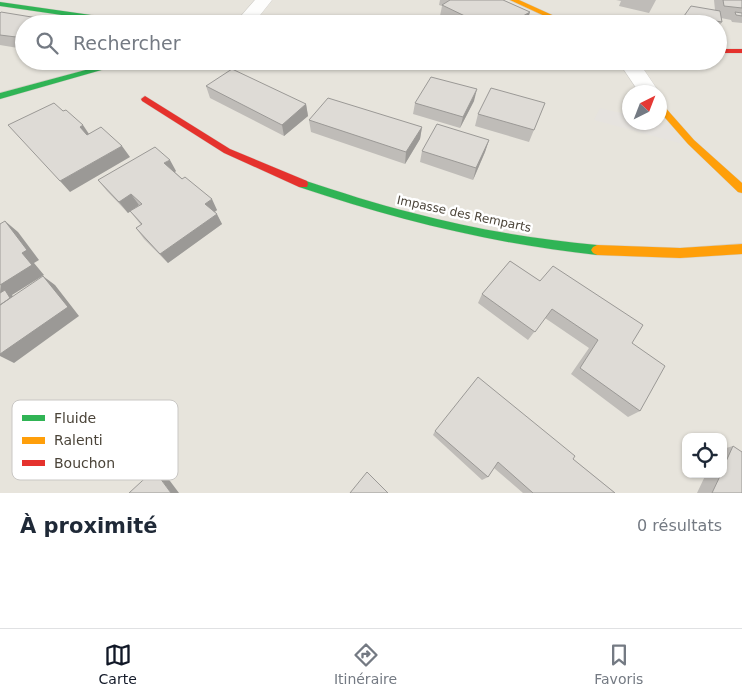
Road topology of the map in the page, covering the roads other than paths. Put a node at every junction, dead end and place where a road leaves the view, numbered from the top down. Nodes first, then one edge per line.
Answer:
1 (264, 0) edge
2 (513, 0) edge
3 (0, 4) edge
4 (77, 15) edge
5 (251, 15) edge
6 (548, 15) edge
7 (727, 50) edge
8 (742, 51) edge
9 (97, 70) edge
10 (634, 70) edge
11 (644, 85) edge
12 (0, 96) edge
13 (146, 99) dead end
14 (667, 115) edge
15 (742, 189) edge
16 (742, 249) edge

1 - 5 street
2 - 6 street
3 - 4 street
7 - 8 street
9 - 12 street
10 - 11 street
13 - 16 street, Impasse des Remparts
14 - 15 street

